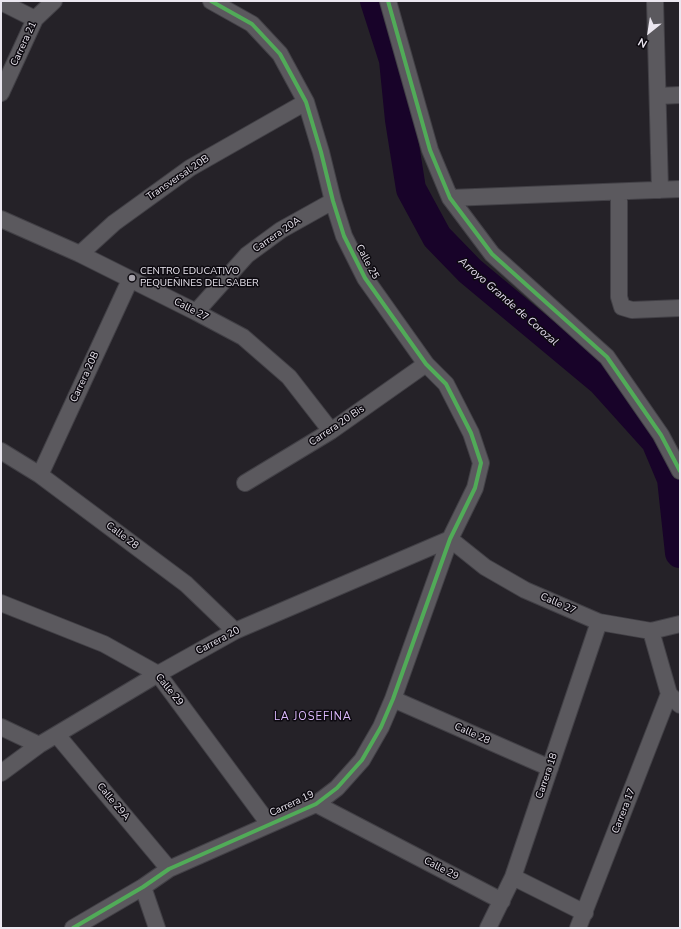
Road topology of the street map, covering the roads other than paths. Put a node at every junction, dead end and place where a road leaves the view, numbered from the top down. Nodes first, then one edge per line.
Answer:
1 (54, 1) edge
2 (211, 1) edge
3 (388, 1) edge
4 (655, 1) edge
5 (1, 2) edge
6 (35, 18) junction
7 (1, 93) edge
8 (680, 95) edge
9 (658, 96) junction
10 (306, 102) junction
11 (680, 189) edge
12 (660, 190) junction
13 (619, 192) junction
14 (450, 198) junction
15 (333, 200) junction
16 (1, 219) edge
17 (80, 254) junction
18 (130, 280) junction
19 (680, 308) edge
20 (196, 312) junction
21 (426, 364) junction
22 (331, 431) junction
23 (1, 451) edge
24 (680, 471) edge
25 (40, 475) junction
26 (245, 483) dead end
27 (450, 539) junction
28 (1, 603) edge
29 (599, 622) junction
30 (680, 624) edge
31 (235, 631) junction
32 (651, 631) junction
33 (158, 674) junction
34 (669, 694) junction
35 (393, 700) junction
36 (680, 705) edge
37 (1, 727) edge
38 (57, 735) junction
39 (39, 745) junction
40 (550, 768) junction
41 (1, 773) edge
42 (316, 804) junction
43 (269, 824) junction
44 (169, 869) junction
45 (513, 878) junction
46 (143, 888) junction
47 (502, 901) junction
48 (585, 913) junction
49 (73, 928) edge
50 (157, 928) edge
51 (488, 928) edge
52 (578, 928) edge

1 - 6 street, Carrera 21
2 - 10 street, Calle 25
3 - 14 street
4 - 9 street
5 - 6 street
6 - 7 street, Carrera 21
8 - 9 street
9 - 12 street
10 - 15 street, Calle 25
10 - 17 street, Transversal 20B
11 - 12 street
12 - 13 street
13 - 14 street
13 - 19 street
14 - 24 street
15 - 20 street, Carrera 20A
15 - 21 street, Calle 25
16 - 17 street, Calle 27
17 - 18 street, Calle 27
18 - 20 street, Calle 27
18 - 25 street, Carrera 20B
20 - 22 street, Calle 27
21 - 22 street, Carrera 20 Bis
21 - 27 street, Calle 25
22 - 26 street, Carrera 20 Bis
23 - 25 street, Calle 28
25 - 31 street, Calle 28
27 - 29 street, Calle 27
27 - 31 street, Carrera 20
27 - 35 street, Carrera 19
28 - 33 street, Calle 29
29 - 32 street, Calle 27
29 - 40 street, Carrera 18
30 - 32 street, Calle 27
31 - 33 street, Carrera 20
32 - 34 street
33 - 38 street, Carrera 20
33 - 43 street, Calle 29
34 - 36 street
34 - 48 street, Carrera 17
35 - 40 street, Calle 28
35 - 42 street, Carrera 19
37 - 39 street
38 - 39 street, Carrera 20
38 - 44 street, Calle 29A
39 - 41 street, Carrera 20
40 - 45 street, Carrera 18
42 - 43 street, Carrera 19
42 - 47 street, Calle 29
43 - 44 street, Carrera 19
44 - 46 street, Carrera 19
45 - 47 street, Carrera 18
45 - 48 street
46 - 49 street, Carrera 19
46 - 50 street
47 - 51 street, Carrera 18
48 - 52 street, Carrera 17

